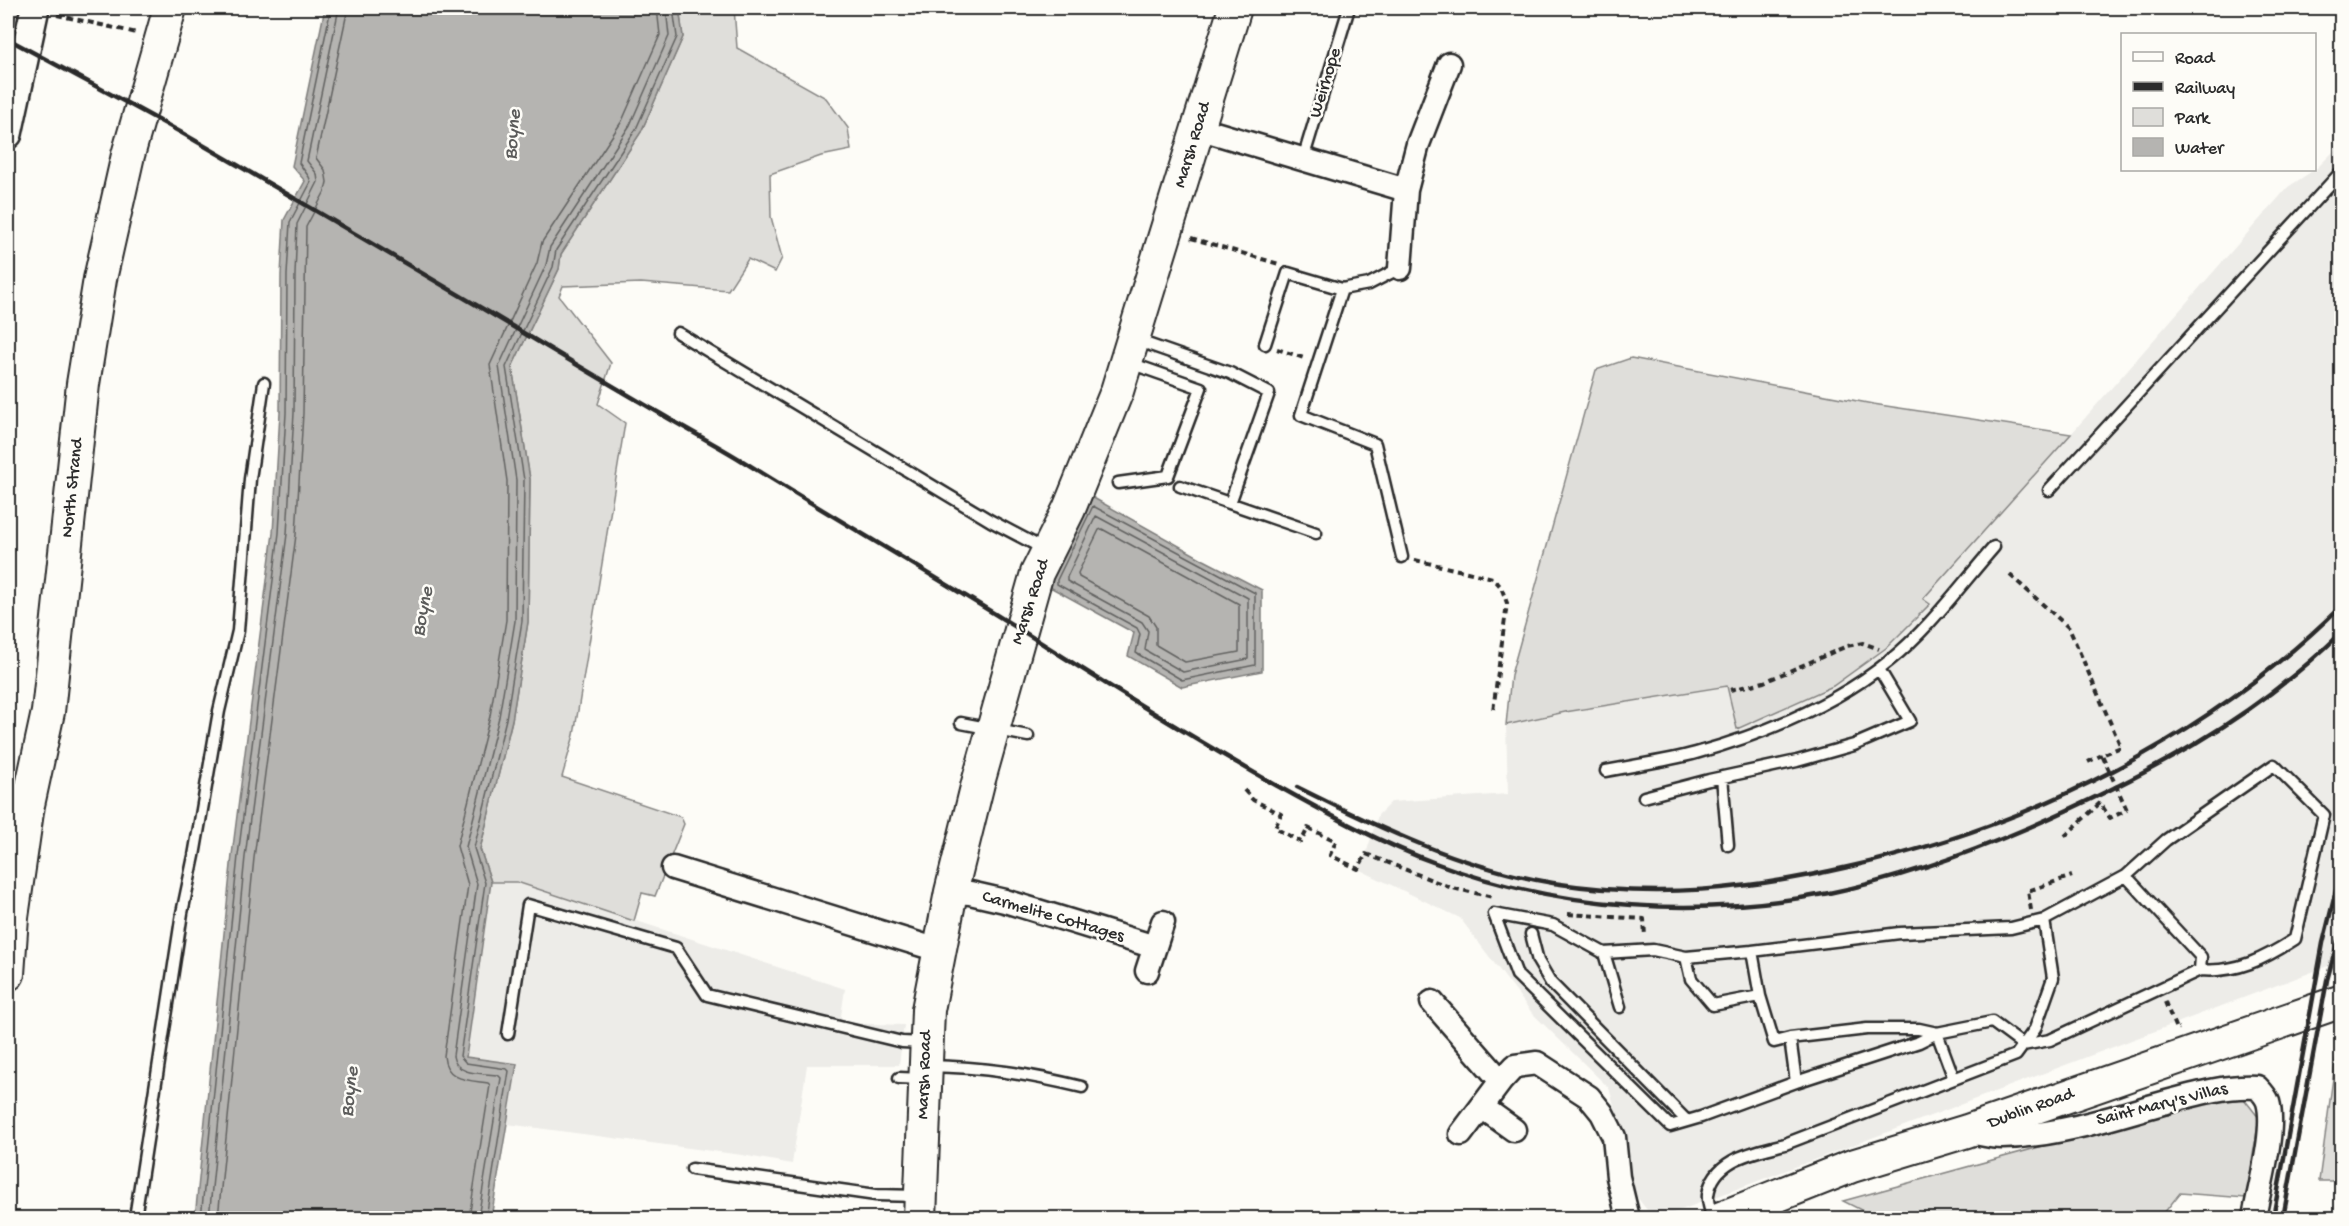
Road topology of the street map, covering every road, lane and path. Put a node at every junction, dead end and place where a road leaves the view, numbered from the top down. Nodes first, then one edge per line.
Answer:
1 (170, 8) edge
2 (1235, 8) edge
3 (1349, 8) edge
4 (35, 9) edge
5 (161, 39) junction
6 (1449, 64) dead end
7 (1198, 128) junction
8 (8, 134) edge
9 (1303, 159) junction
10 (2342, 171) edge
11 (1406, 190) junction
12 (1166, 231) junction
13 (1400, 268) joint
14 (1288, 273) junction
15 (1342, 289) junction
16 (678, 333) dead end
17 (1265, 344) joint
18 (1129, 350) junction
19 (1317, 363) junction
20 (264, 383) dead end
21 (1118, 483) dead end
22 (1180, 486) dead end
23 (2049, 490) dead end
24 (1230, 503) junction
25 (1316, 533) dead end
26 (1994, 547) dead end
27 (1048, 551) junction
28 (1402, 557) dead end
29 (1418, 561) dead end
30 (2010, 575) dead end
31 (1890, 660) junction
32 (1879, 669) junction
33 (1730, 690) dead end
34 (1493, 711) dead end
35 (961, 723) dead end
36 (993, 729) junction
37 (1028, 736) dead end
38 (2102, 755) junction
39 (2088, 762) dead end
40 (1606, 771) dead end
41 (1722, 777) junction
42 (1244, 790) dead end
43 (1644, 797) dead end
44 (2065, 836) dead end
45 (1728, 845) dead end
46 (1395, 866) dead end
47 (672, 868) dead end
48 (2072, 876) dead end
49 (2126, 876) junction
50 (951, 892) junction
51 (2039, 921) junction
52 (1163, 922) dead end
53 (1531, 934) dead end
54 (1155, 947) junction
55 (939, 950) junction
56 (1752, 951) junction
57 (1604, 952) junction
58 (1686, 957) junction
59 (2200, 970) junction
60 (1147, 971) dead end
61 (8, 974) edge
62 (1760, 996) junction
63 (2342, 1001) edge
64 (1432, 1002) dead end
65 (2165, 1002) dead end
66 (1620, 1007) dead end
67 (1937, 1033) junction
68 (508, 1034) dead end
69 (1790, 1038) junction
70 (2023, 1045) junction
71 (2200, 1049) junction
72 (919, 1067) junction
73 (1954, 1079) junction
74 (1501, 1081) junction
75 (1796, 1082) junction
76 (1082, 1087) dead end
77 (1482, 1107) junction
78 (1687, 1121) junction
79 (1514, 1130) dead end
80 (1967, 1131) junction
81 (1461, 1134) dead end
82 (692, 1169) dead end
83 (921, 1207) edge
84 (135, 1218) edge
85 (1628, 1218) edge
86 (1712, 1218) edge
87 (1721, 1218) edge
88 (2254, 1218) edge

1 - 5 main road, North Strand
2 - 7 main road, Marsh Road
3 - 9 lane, Weirhope
4 - 5 path
4 - 8 street
5 - 61 main road, North Strand
6 - 11 street
7 - 9 street
7 - 12 main road, Marsh Road
9 - 11 street
10 - 23 lane
11 - 13 street
12 - 14 path
12 - 18 main road, Marsh Road
13 - 15 lane
14 - 15 lane
14 - 17 lane
15 - 19 lane
16 - 27 lane
17 - 19 path
18 - 21 lane
18 - 24 lane
18 - 27 main road, Marsh Road
19 - 28 lane
20 - 84 lane
22 - 24 lane
24 - 25 lane
26 - 31 lane
27 - 36 main road, Marsh Road
29 - 34 path
30 - 38 path, bridge
31 - 32 lane
31 - 33 path
32 - 40 lane
32 - 41 lane
35 - 36 lane
36 - 37 lane
36 - 50 main road, Marsh Road
38 - 39 path
38 - 44 path, bridge
41 - 43 lane
41 - 45 lane
42 - 46 path
47 - 55 street
48 - 51 path
49 - 51 lane
49 - 59 lane
49 - 59 lane
50 - 54 street, Carmelite Cottages
50 - 55 main road, Marsh Road
51 - 56 lane
51 - 70 lane
52 - 54 street
53 - 78 lane
54 - 60 street
55 - 72 main road, Marsh Road
56 - 58 lane
56 - 62 lane
57 - 58 lane
57 - 66 lane
57 - 78 lane
58 - 62 lane
59 - 70 lane
62 - 69 lane
63 - 71 main road, Dublin Road
64 - 74 street
65 - 71 path
67 - 69 lane
67 - 70 lane
67 - 73 lane
67 - 75 lane
68 - 72 lane
69 - 75 lane
70 - 73 lane
71 - 80 main road, Dublin Road
72 - 76 lane
72 - 83 main road, Marsh Road
73 - 86 lane
74 - 77 street
74 - 85 street
75 - 78 lane
77 - 79 street
77 - 81 street
80 - 87 main road, Dublin Road
80 - 88 street, Saint Mary's Villas
82 - 83 lane

